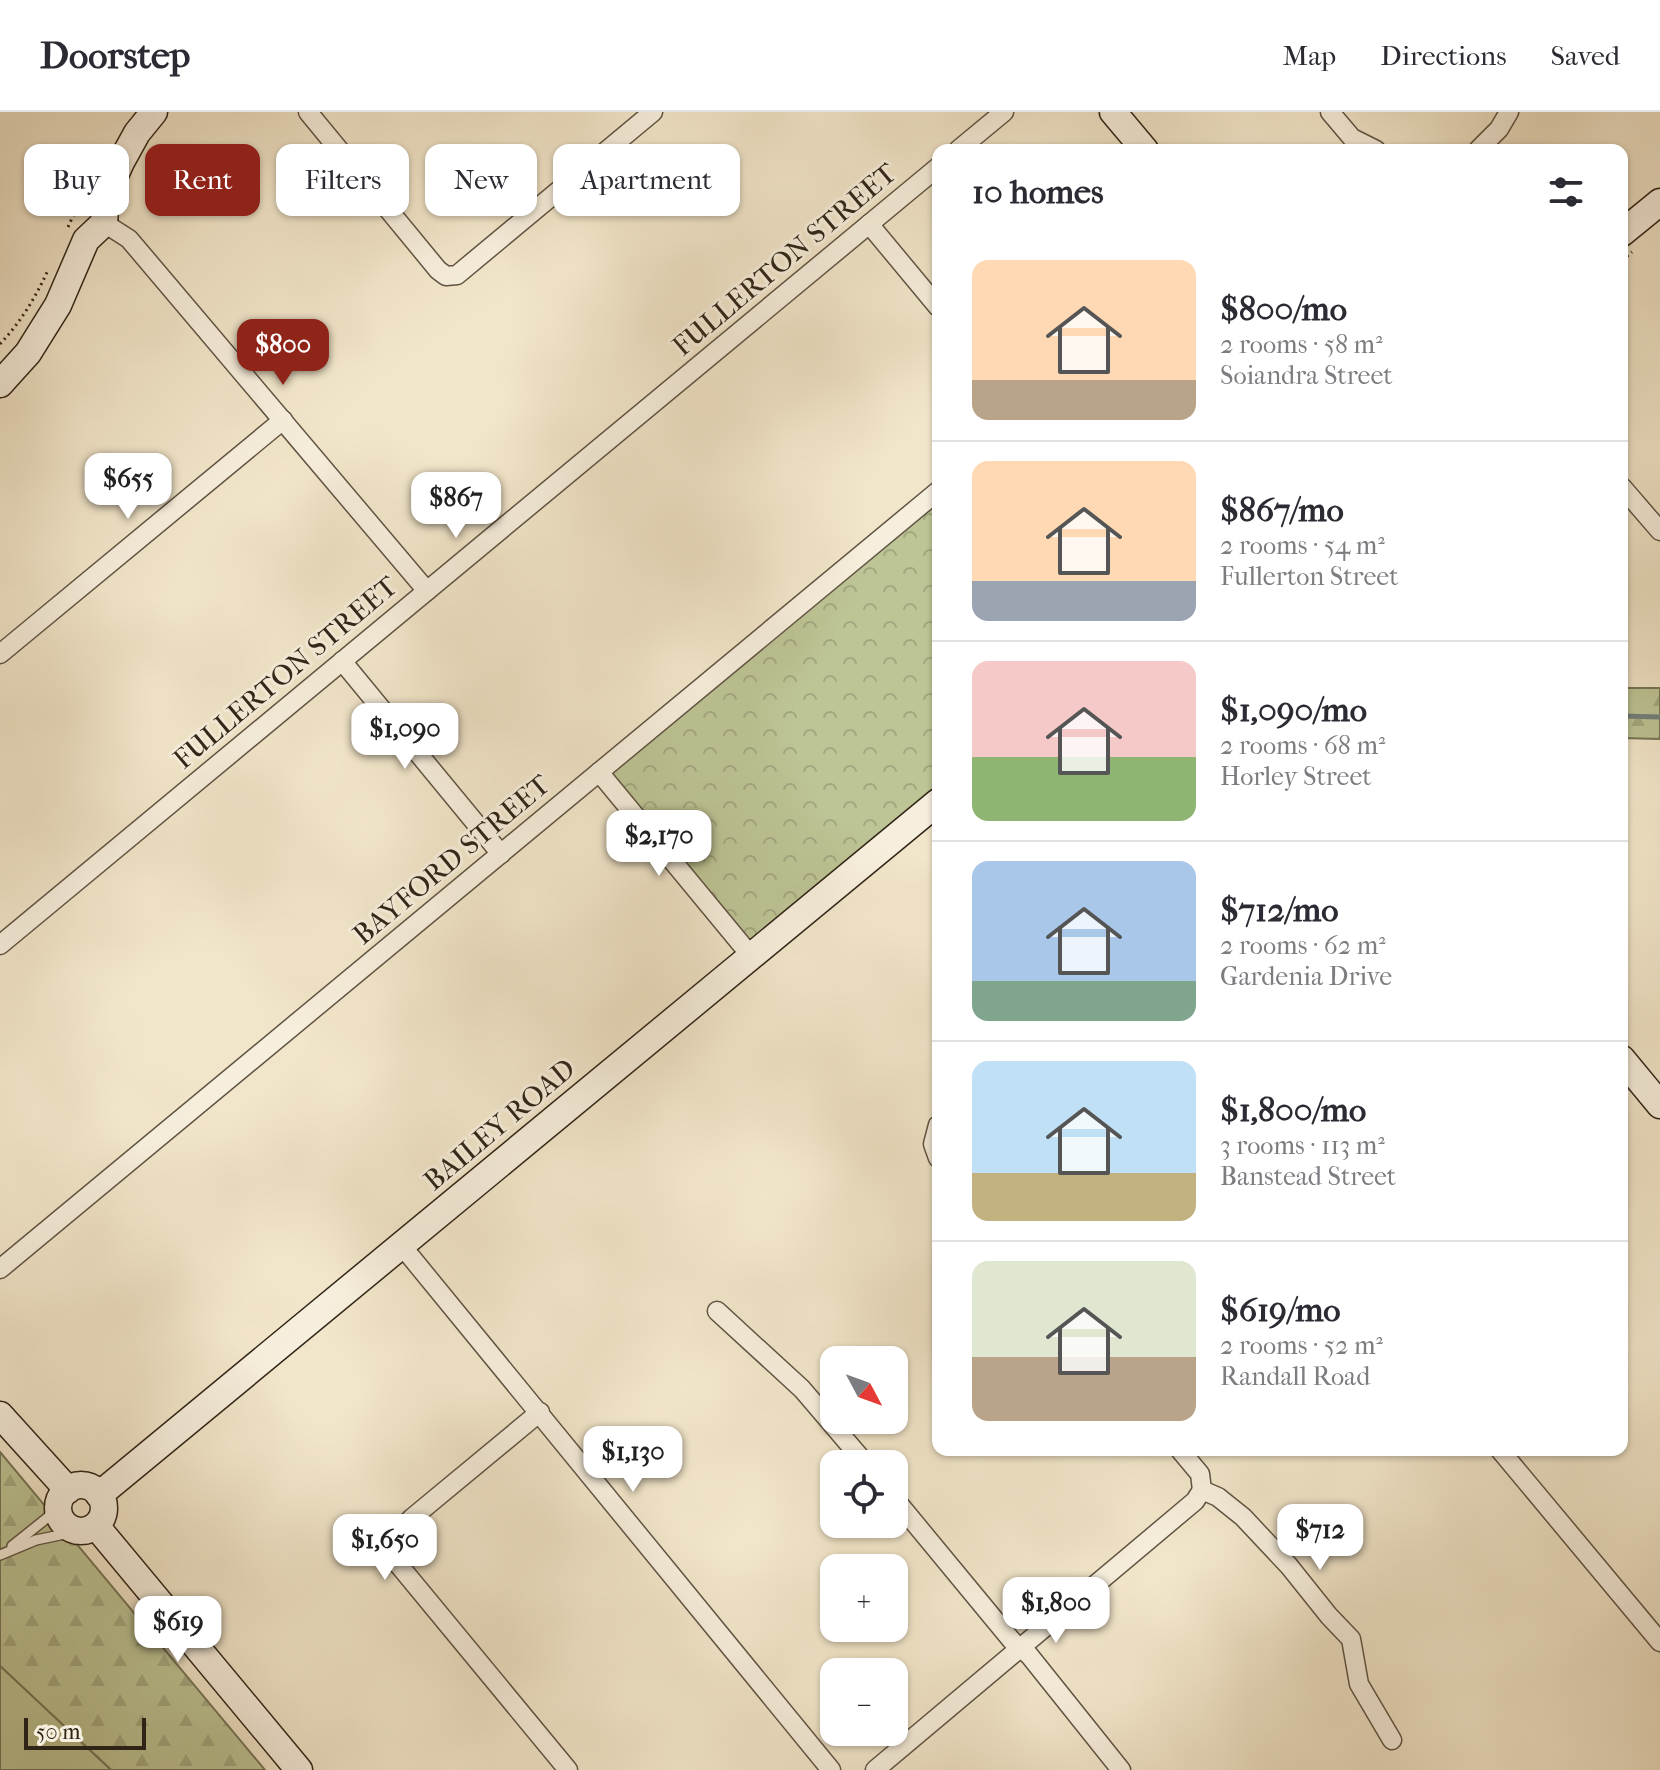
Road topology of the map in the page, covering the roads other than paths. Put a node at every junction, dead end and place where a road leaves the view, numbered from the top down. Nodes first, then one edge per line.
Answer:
1 (154, 112) edge
2 (308, 112) edge
3 (653, 112) edge
4 (1004, 112) edge
5 (1113, 112) edge
6 (1330, 112) edge
7 (1509, 112) edge
8 (965, 144) edge
9 (1140, 144) edge
10 (1364, 144) edge
11 (1486, 144) edge
12 (932, 172) edge
13 (1660, 202) edge
14 (104, 223) junction
15 (869, 224) junction
16 (1628, 228) edge
17 (932, 300) edge
18 (0, 384) edge
19 (283, 420) junction
20 (1628, 494) edge
21 (932, 496) edge
22 (1660, 531) edge
23 (427, 591) junction
24 (0, 654) edge
25 (342, 661) junction
26 (599, 772) junction
27 (932, 807) edge
28 (501, 854) junction
29 (0, 945) edge
30 (751, 956) junction
31 (1628, 1066) edge
32 (1660, 1105) edge
33 (402, 1246) junction
34 (0, 1269) edge
35 (717, 1311) dead end
36 (540, 1412) junction
37 (0, 1415) edge
38 (854, 1450) edge
39 (1185, 1456) edge
40 (1505, 1456) edge
41 (1202, 1490) junction
42 (99, 1495) junction
43 (63, 1497) junction
44 (908, 1515) edge
45 (88, 1528) junction
46 (1, 1554) edge
47 (1660, 1642) edge
48 (1020, 1648) junction
49 (1392, 1740) dead end
50 (299, 1770) edge
51 (568, 1770) edge
52 (831, 1770) edge
53 (875, 1770) edge
54 (1121, 1770) edge

1 - 14 street
2 - 3 street
4 - 8 street
5 - 9 street
6 - 10 street
7 - 11 street
12 - 15 street, FULLERTON STREET
13 - 16 street
14 - 18 street
14 - 19 street
15 - 17 street
15 - 23 street, FULLERTON STREET
19 - 23 street
19 - 24 street
20 - 22 street
21 - 26 street, BAYFORD STREET
23 - 25 street, FULLERTON STREET
25 - 28 street
25 - 29 street, FULLERTON STREET
26 - 28 street, BAYFORD STREET
26 - 30 street
27 - 30 street, BAILEY ROAD
28 - 34 street, BAYFORD STREET
30 - 33 street, BAILEY ROAD
31 - 32 street
33 - 36 street
33 - 42 street, BAILEY ROAD
35 - 38 street
36 - 51 street
36 - 52 street
37 - 43 street
39 - 41 street
40 - 47 street
41 - 48 street
41 - 49 street
42 - 43 street
42 - 45 street
43 - 45 street
43 - 46 lane
44 - 48 street
45 - 46 lane
45 - 50 street
48 - 53 street
48 - 54 street

